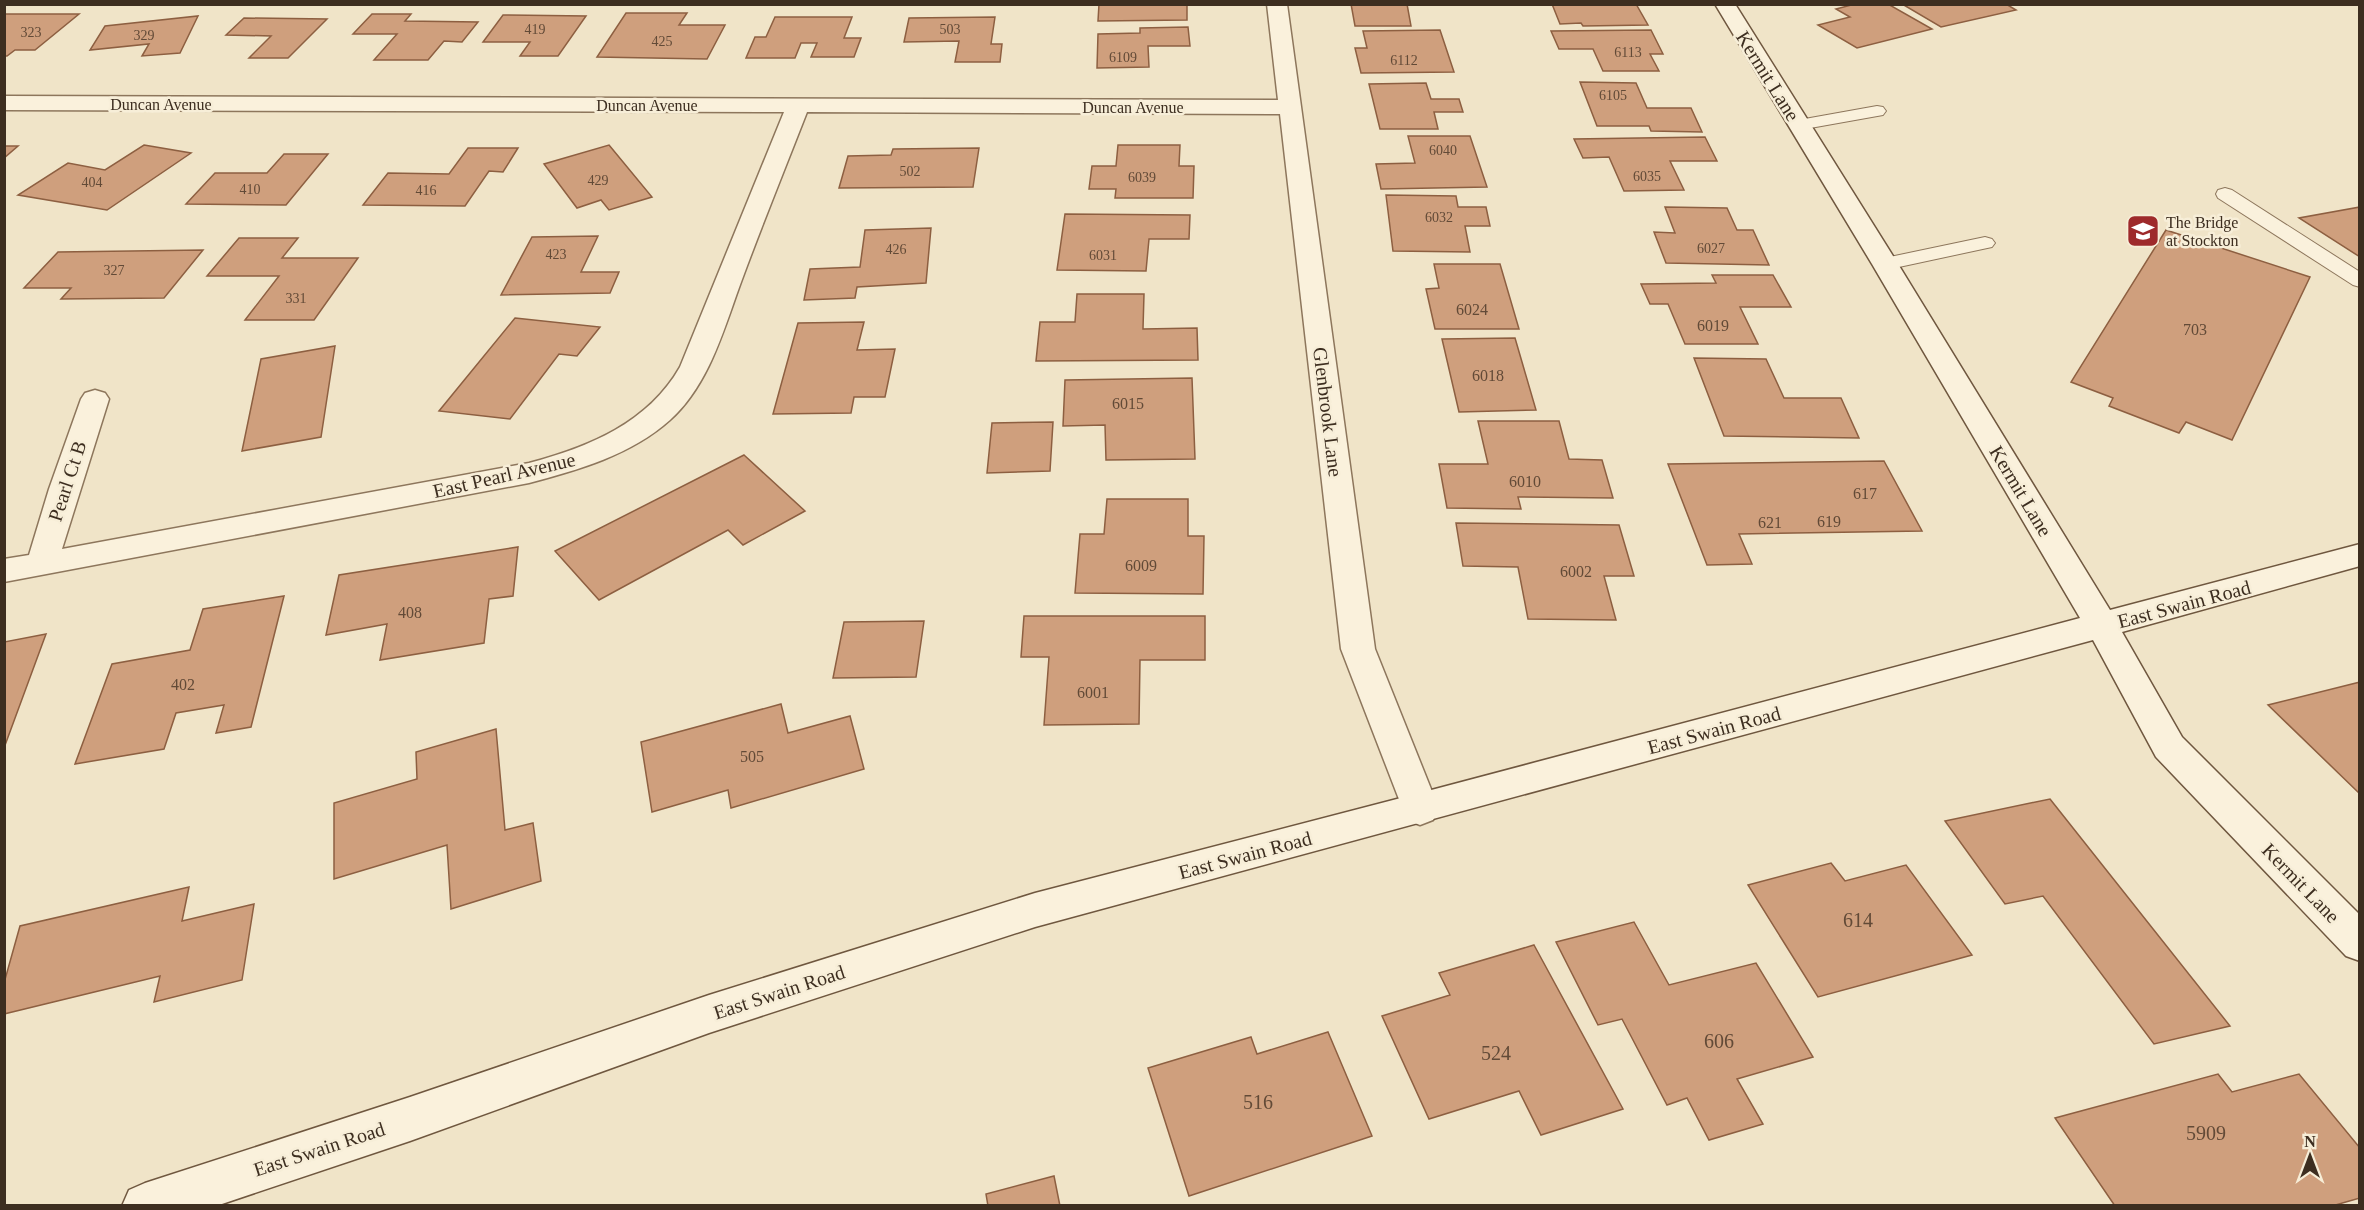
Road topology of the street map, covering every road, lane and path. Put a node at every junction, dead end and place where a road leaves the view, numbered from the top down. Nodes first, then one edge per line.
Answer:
1 (1277, 4) edge
2 (1725, 4) edge
3 (4, 103) edge
4 (798, 106) junction
5 (1290, 108) junction
6 (1877, 111) dead end
7 (1799, 125) junction
8 (2225, 194) dead end
9 (1985, 243) dead end
10 (1885, 264) junction
11 (2360, 281) edge
12 (95, 399) dead end
13 (2360, 555) edge
14 (42, 564) junction
15 (4, 571) edge
16 (2102, 626) junction
17 (1420, 810) junction
18 (2360, 943) edge
19 (145, 1206) edge

1 - 5 street, Glenbrook Lane
2 - 7 street, Kermit Lane
3 - 4 street, Duncan Avenue
4 - 5 street, Duncan Avenue
4 - 14 street, East Pearl Avenue
5 - 17 street, Glenbrook Lane
6 - 7 lane
7 - 10 street, Kermit Lane
8 - 11 lane
9 - 10 lane
10 - 16 street, Kermit Lane
12 - 14 street, Pearl Ct B
13 - 16 street, East Swain Road
14 - 15 street, East Pearl Avenue
16 - 17 street, East Swain Road
16 - 18 street, Kermit Lane
17 - 19 street, East Swain Road

